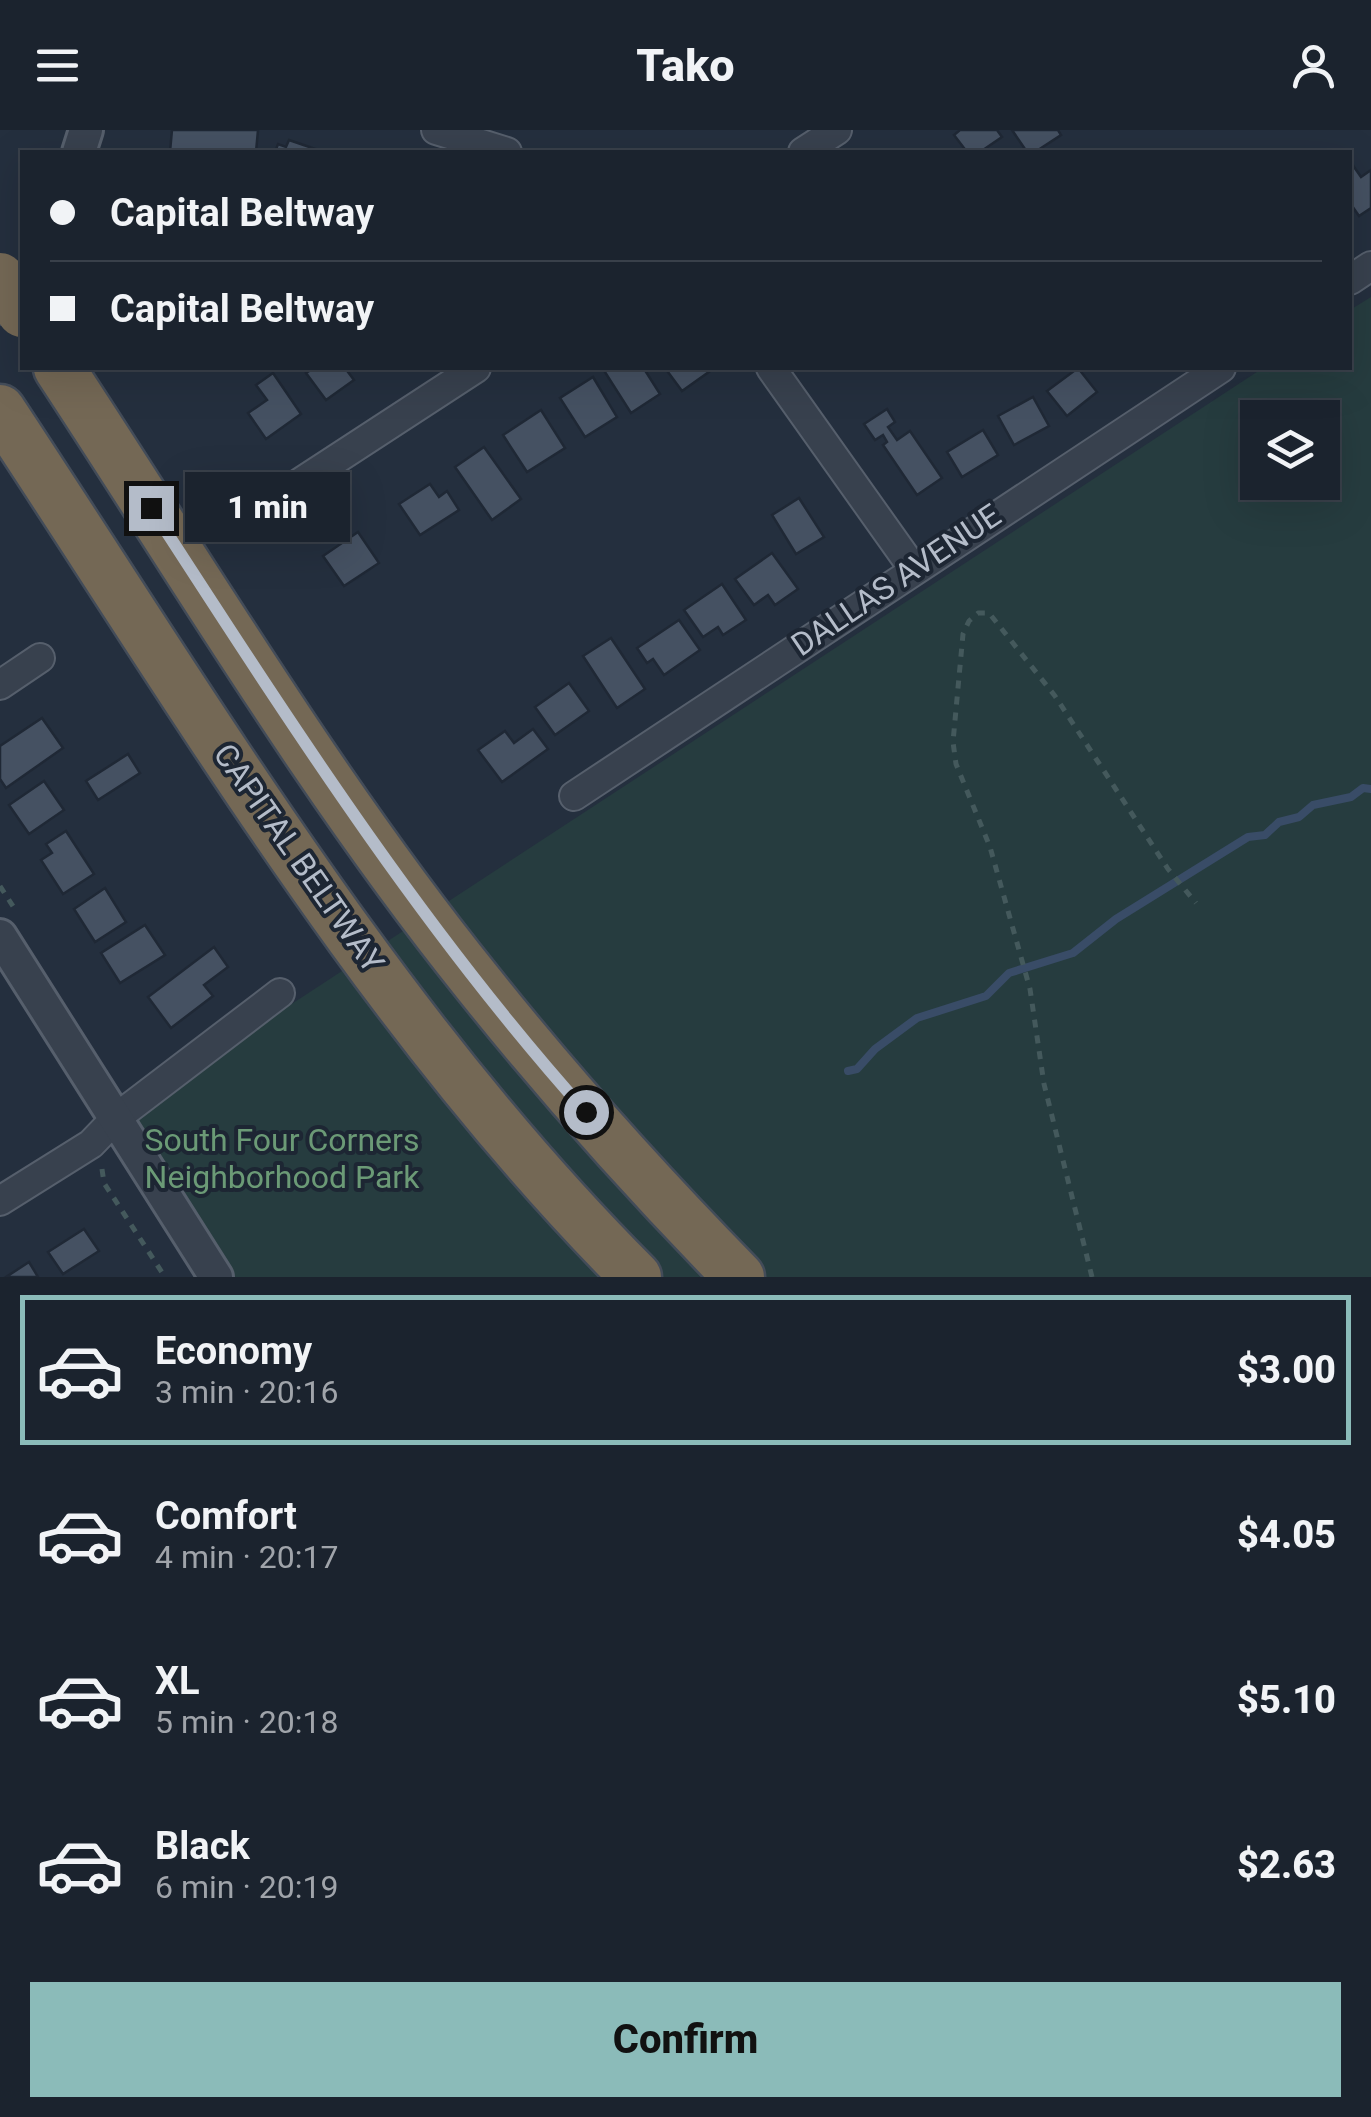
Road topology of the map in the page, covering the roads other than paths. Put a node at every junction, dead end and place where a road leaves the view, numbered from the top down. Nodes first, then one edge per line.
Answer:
1 (436, 130) edge
2 (837, 130) edge
3 (468, 135) edge
4 (502, 150) edge
5 (805, 150) edge
6 (20, 277) edge
7 (0, 278) edge
8 (20, 309) edge
9 (0, 310) edge
10 (473, 370) edge
11 (773, 370) edge
12 (1217, 370) edge
13 (64, 375) edge
14 (8, 421) edge
15 (269, 503) dead end
16 (913, 568) junction
17 (40, 658) dead end
18 (0, 685) edge
19 (574, 796) dead end
20 (0, 936) edge
21 (280, 993) dead end
22 (116, 1118) junction
23 (0, 1201) edge
24 (216, 1277) edge
25 (636, 1277) edge
26 (739, 1277) edge

1 - 3 street
2 - 5 street
3 - 4 street
6 - 9 street
7 - 8 highway, bridge
10 - 15 street
11 - 16 street
12 - 16 street, DALLAS AVENUE
13 - 26 highway
14 - 25 highway, CAPITAL BELTWAY
16 - 19 street, DALLAS AVENUE
17 - 18 street
20 - 22 street
21 - 22 street
22 - 23 street
22 - 24 street

